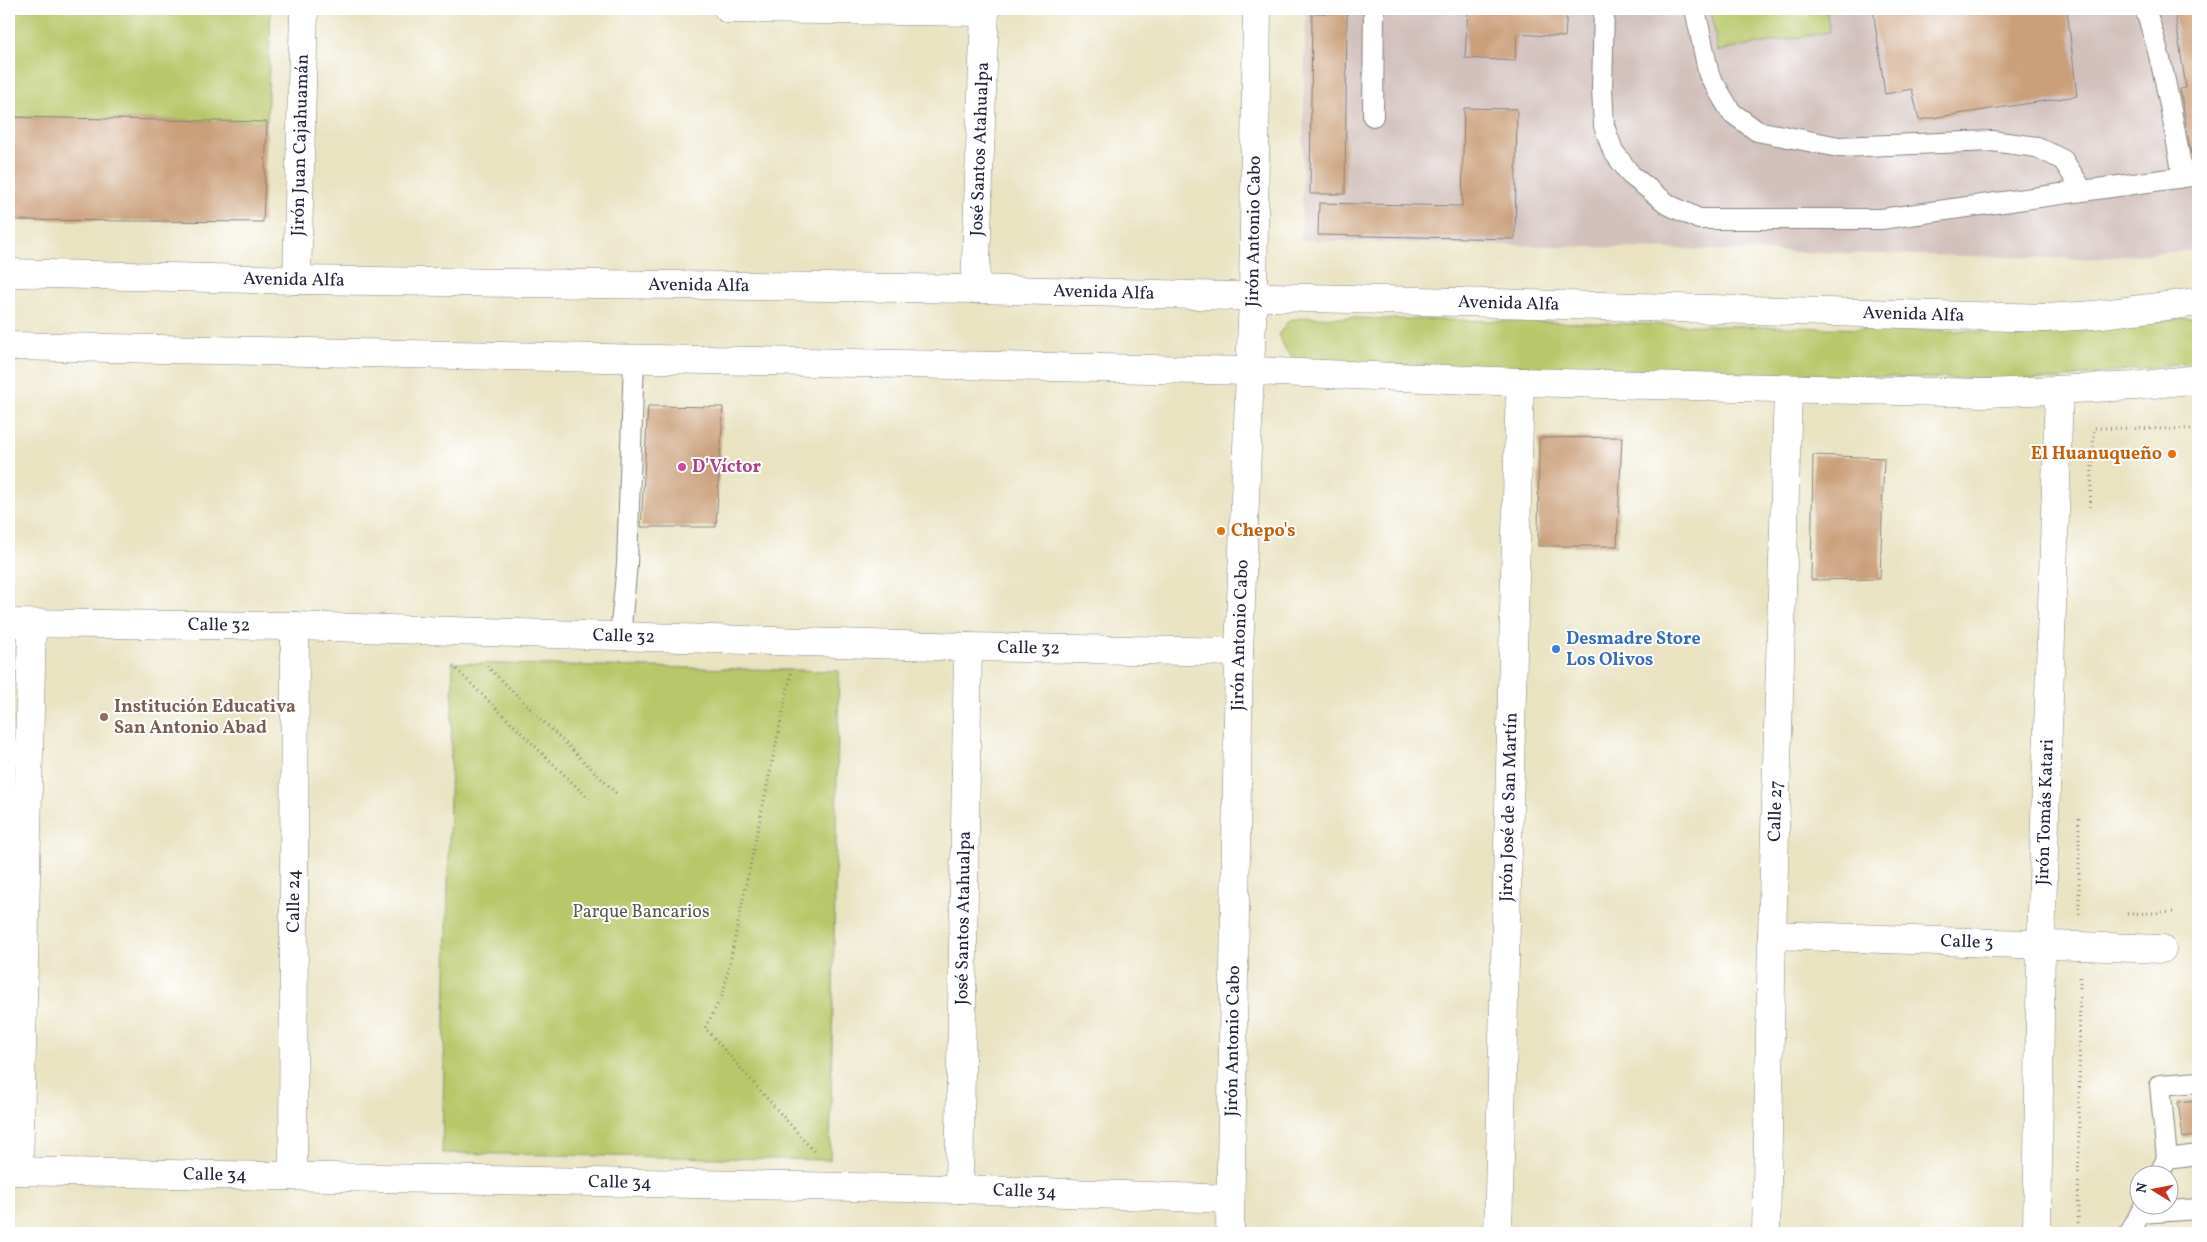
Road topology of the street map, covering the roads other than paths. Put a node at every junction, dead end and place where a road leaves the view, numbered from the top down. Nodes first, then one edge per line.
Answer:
1 (304, 9) edge
2 (728, 9) edge
3 (1257, 9) edge
4 (1374, 9) edge
5 (1604, 9) edge
6 (1695, 9) edge
7 (2145, 9) edge
8 (985, 10) edge
9 (1373, 116) dead end
10 (2191, 176) edge
11 (2083, 191) junction
12 (9, 273) edge
13 (297, 280) junction
14 (975, 289) junction
15 (1254, 295) junction
16 (2198, 302) edge
17 (9, 346) edge
18 (634, 359) junction
19 (1251, 372) junction
20 (2198, 379) edge
21 (1520, 382) junction
22 (1788, 389) junction
23 (2059, 391) junction
24 (20, 624) edge
25 (295, 626) junction
26 (620, 636) junction
27 (968, 647) junction
28 (1239, 652) junction
29 (1772, 935) junction
30 (2041, 943) junction
31 (2162, 949) dead end
32 (2198, 1082) edge
33 (2198, 1155) edge
34 (2163, 1164) edge
35 (2172, 1164) edge
36 (14, 1171) edge
37 (293, 1176) junction
38 (959, 1189) junction
39 (1230, 1199) junction
40 (2180, 1209) edge
41 (2198, 1209) edge
42 (2140, 1214) edge
43 (1230, 1233) edge
44 (1498, 1233) edge
45 (1766, 1233) edge
46 (2037, 1233) edge
47 (2130, 1233) edge

1 - 13 street, Jirón Juan Cajahuamán
2 - 8 street
3 - 15 street, Jirón Antonio Cabo
4 - 9 lane
5 - 11 lane
6 - 11 lane
7 - 10 lane
8 - 14 street, José Santos Atahualpa
10 - 11 lane
12 - 13 street, Avenida Alfa
13 - 14 street, Avenida Alfa
14 - 15 street, Avenida Alfa
15 - 16 street, Avenida Alfa
15 - 19 street, Jirón Antonio Cabo
17 - 18 street
18 - 19 street
18 - 26 lane
19 - 21 street
19 - 28 street, Jirón Antonio Cabo
20 - 23 street
21 - 22 street
21 - 44 street, Jirón José de San Martín
22 - 23 street
22 - 29 street, Calle 27
23 - 30 street, Jirón Tomás Katari
24 - 25 street, Calle 32
24 - 36 street
25 - 26 street, Calle 32
25 - 37 street, Calle 24
26 - 27 street, Calle 32
27 - 28 street, Calle 32
27 - 38 street, José Santos Atahualpa
28 - 39 street, Jirón Antonio Cabo
29 - 30 street, Calle 3
29 - 45 street, Calle 27
30 - 31 street, Calle 3
30 - 46 street, Jirón Tomás Katari
32 - 34 lane
33 - 35 lane
36 - 37 street, Calle 34
37 - 38 street, Calle 34
38 - 39 street, Calle 34
39 - 43 street, Jirón Antonio Cabo
40 - 41 lane
42 - 47 lane

